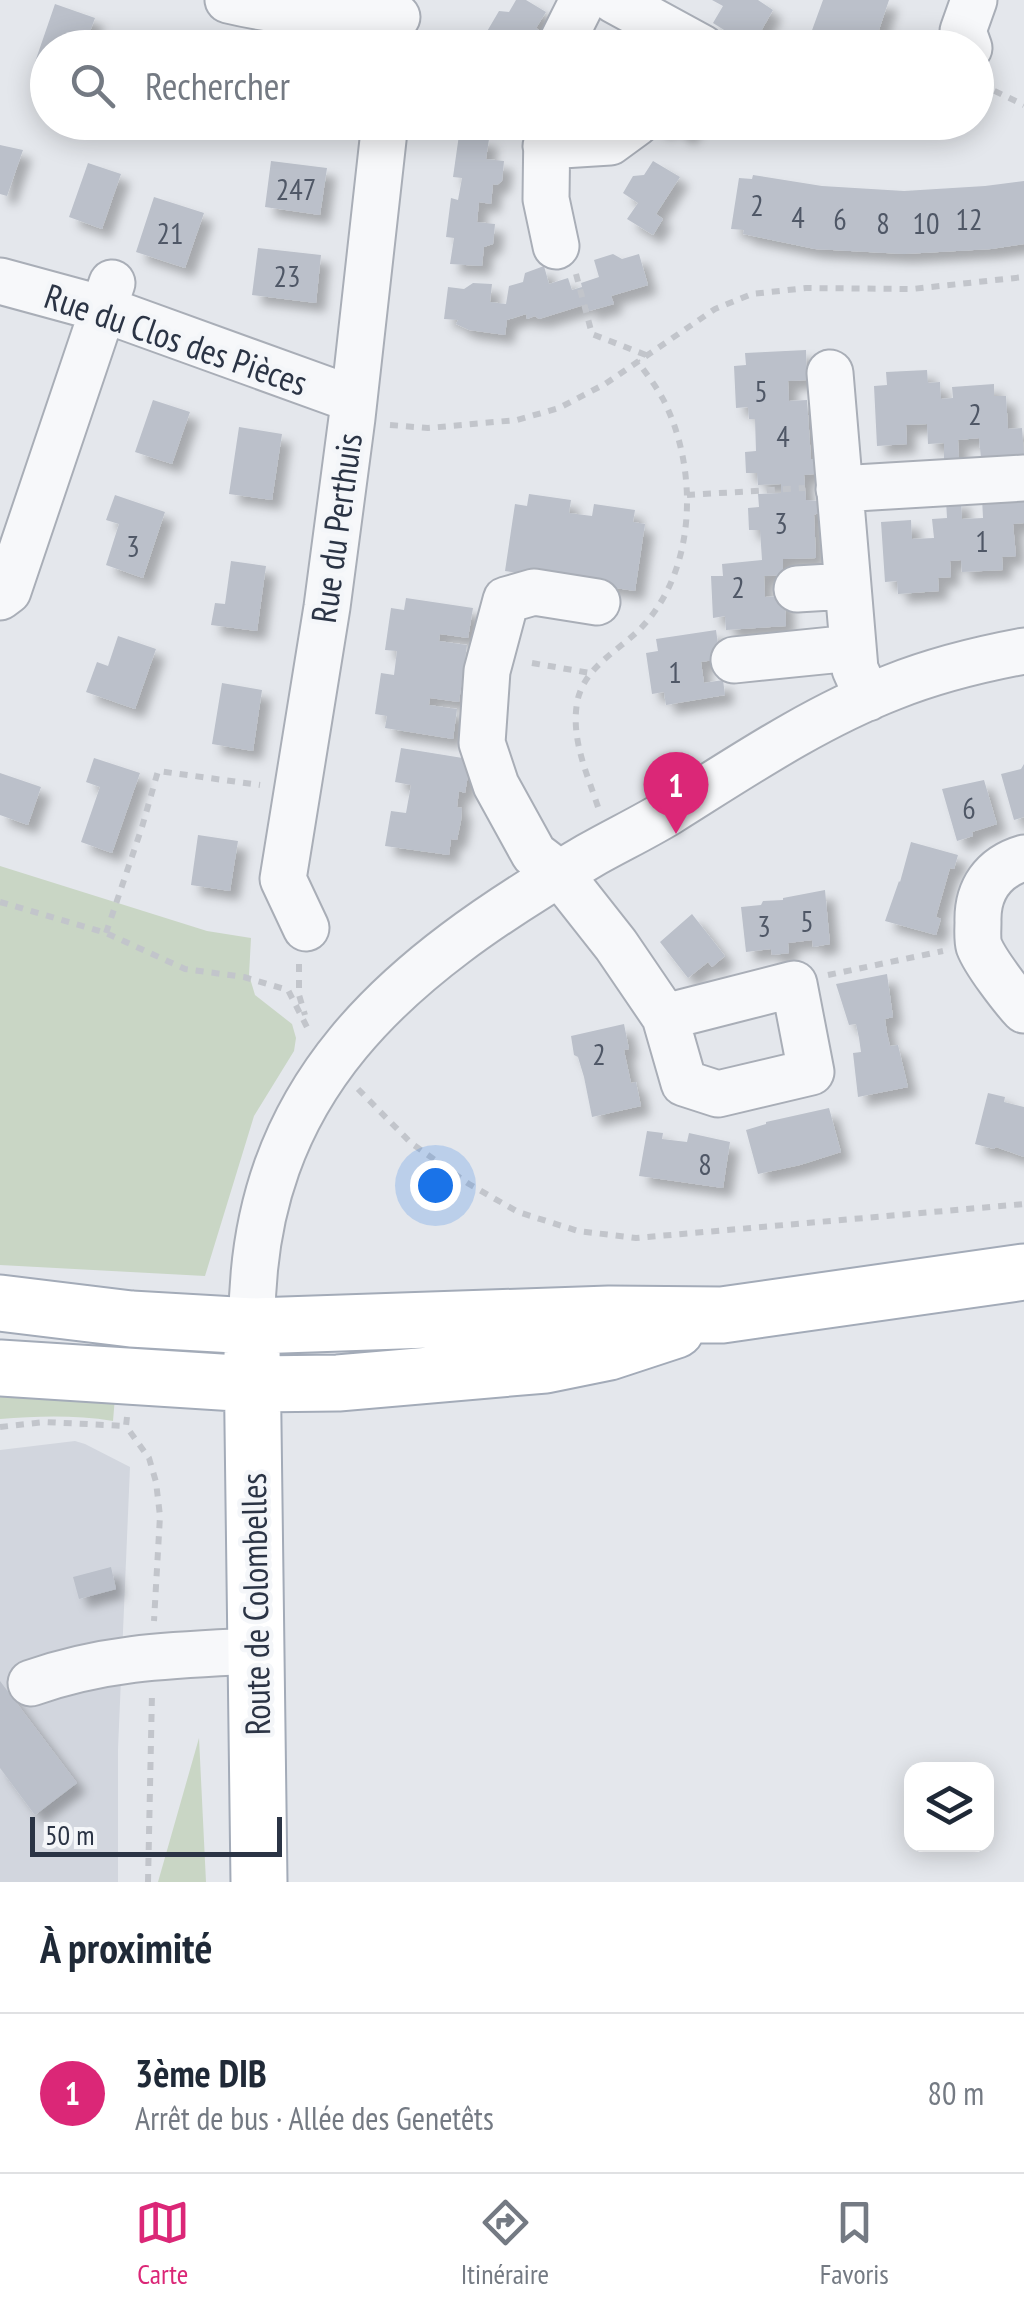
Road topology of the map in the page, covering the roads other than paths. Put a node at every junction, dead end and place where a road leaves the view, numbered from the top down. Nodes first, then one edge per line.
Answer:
1 (228, 0) edge
2 (583, 0) edge
3 (614, 0) edge
4 (974, 0) edge
5 (397, 21) edge
6 (568, 30) edge
7 (669, 30) edge
8 (962, 30) edge
9 (383, 140) edge
10 (546, 140) edge
11 (556, 246) road end
12 (0, 281) edge
13 (108, 295) junction
14 (830, 373) dead end
15 (352, 408) junction
16 (1024, 478) edge
17 (839, 487) junction
18 (847, 586) junction
19 (797, 590) dead end
20 (0, 597) edge
21 (598, 602) dead end
22 (852, 648) junction
23 (1024, 651) edge
24 (734, 660) dead end
25 (868, 698) junction
26 (1024, 858) edge
27 (560, 874) junction
28 (306, 928) road end
29 (1024, 1010) edge
30 (665, 1017) junction
31 (1024, 1272) edge
32 (0, 1303) edge
33 (722, 1315) junction
34 (252, 1326) junction
35 (0, 1368) edge
36 (252, 1384) junction
37 (256, 1651) junction
38 (31, 1683) dead end
39 (259, 1882) edge

1 - 5 street
2 - 6 street
3 - 7 street
4 - 8 street
9 - 15 street, Rue du Perthuis
10 - 11 street
12 - 13 street, Rue du Clos des Pièces
13 - 15 street, Rue du Clos des Pièces
13 - 20 street
14 - 17 street
15 - 28 street, Rue du Perthuis
16 - 17 street
17 - 18 street
18 - 19 street
18 - 22 street
21 - 27 street
22 - 24 street
22 - 25 street
23 - 25 street
25 - 27 street
26 - 29 street
27 - 30 street
27 - 34 street
30 - 30 street
31 - 33 main road
32 - 34 main road
33 - 34 main road
33 - 36 main road
34 - 36 main road, Route de Colombelles
35 - 36 main road
36 - 37 main road, Route de Colombelles
37 - 38 street
37 - 39 main road, Route de Colombelles

